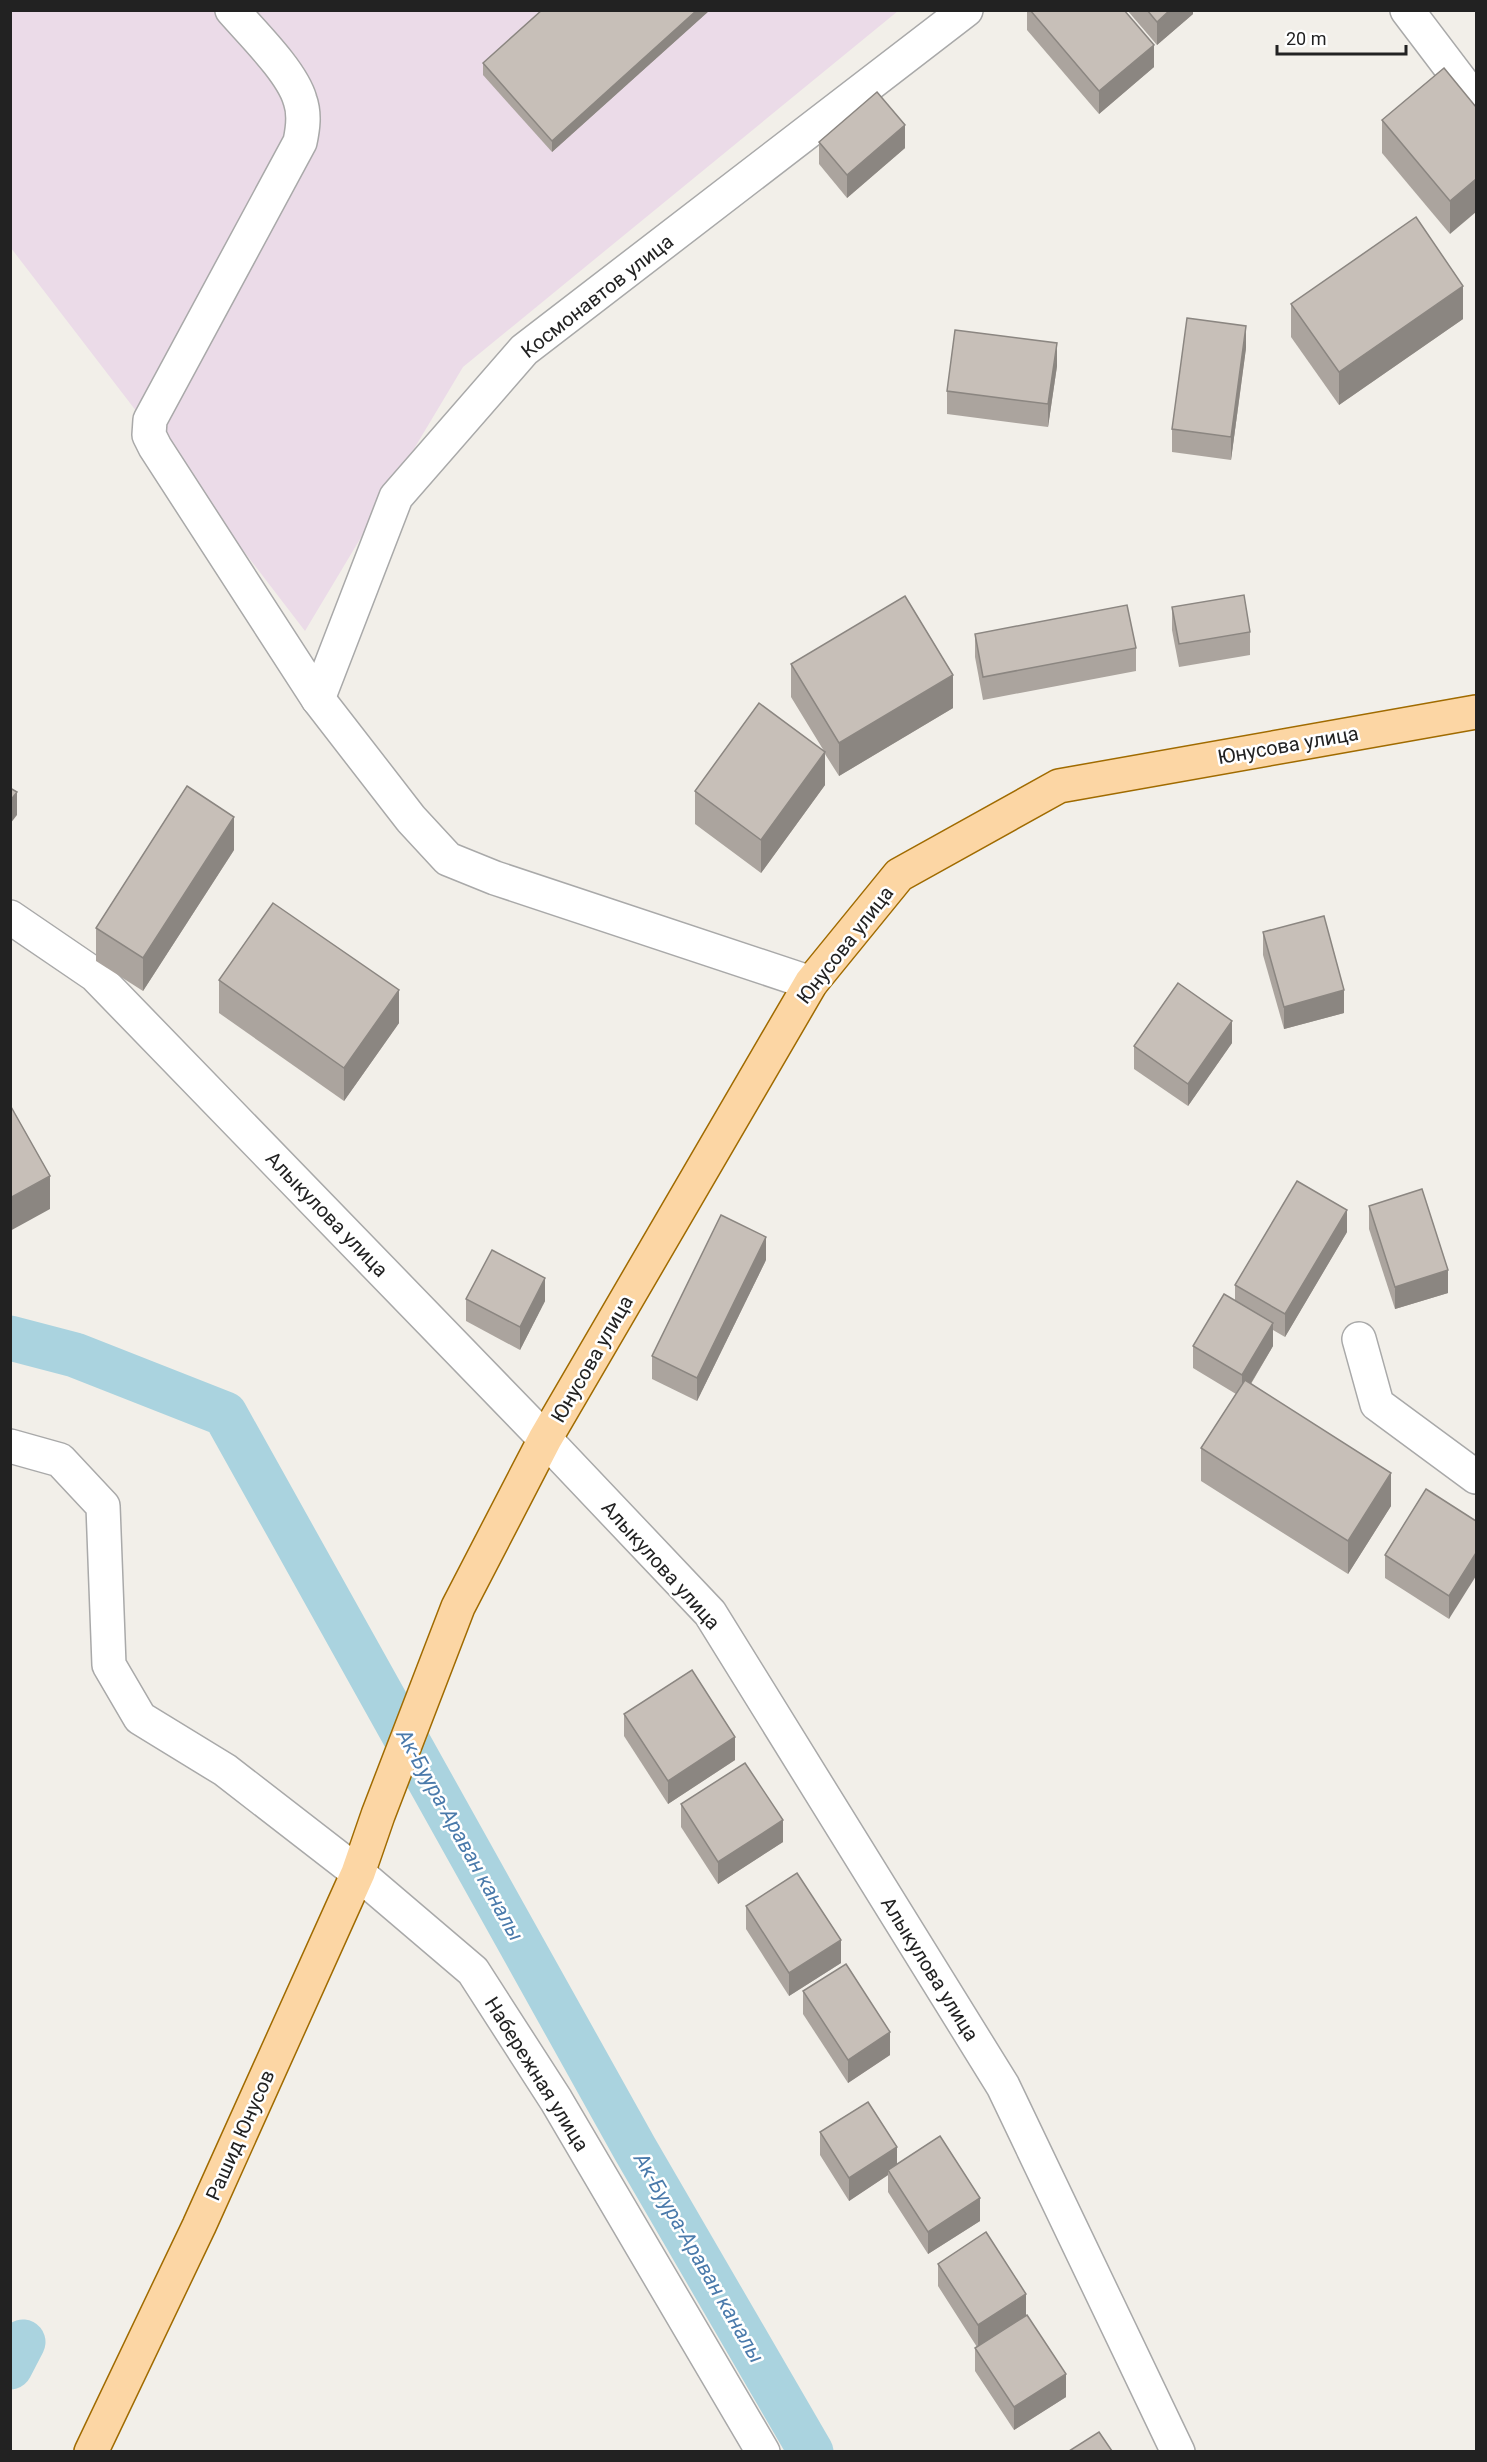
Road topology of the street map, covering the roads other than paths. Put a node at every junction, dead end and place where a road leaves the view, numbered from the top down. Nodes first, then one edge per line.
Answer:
1 (232, 10) edge
2 (966, 10) edge
3 (1407, 10) edge
4 (1476, 101) edge
5 (318, 699) junction
6 (1476, 712) edge
7 (10, 916) edge
8 (811, 983) junction
9 (1359, 1339) dead end
10 (545, 1439) junction
11 (10, 1446) edge
12 (1476, 1477) edge
13 (378, 1815) joint
14 (358, 1873) junction
15 (92, 2451) edge
16 (763, 2451) edge
17 (1178, 2451) edge

1 - 5 street
2 - 5 street, Космонавтов улица
3 - 4 street
5 - 8 street
6 - 8 main road, Юнусова улица
7 - 10 street, Алыкулова улица
8 - 10 main road, Юнусова улица
9 - 12 street
10 - 13 main road, Юнусова улица
10 - 17 street, Алыкулова улица
11 - 14 street, Набережная улица
13 - 14 main road, Рашид Юнусов
14 - 15 main road, Рашид Юнусов
14 - 16 street, Набережная улица

